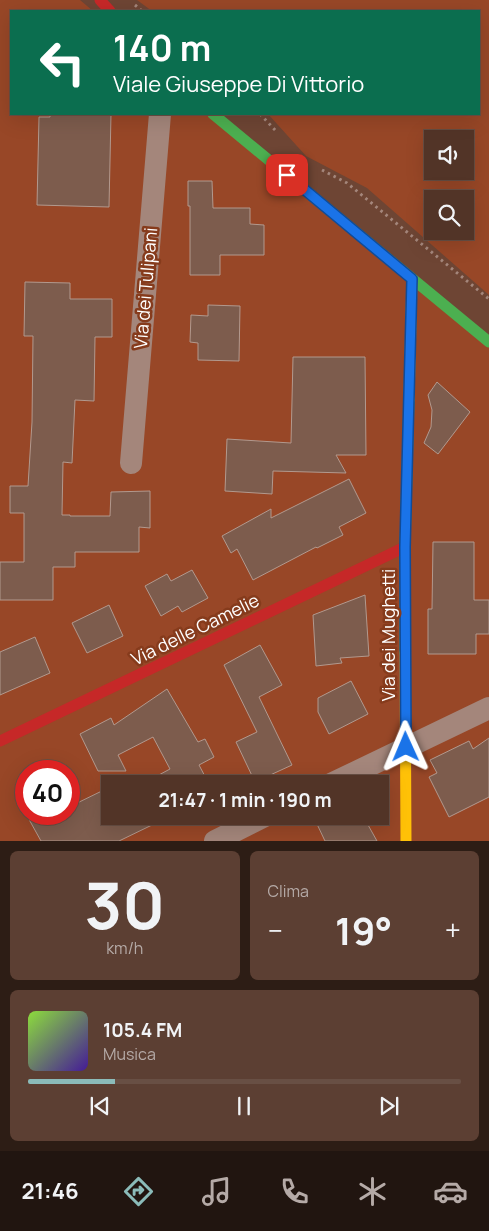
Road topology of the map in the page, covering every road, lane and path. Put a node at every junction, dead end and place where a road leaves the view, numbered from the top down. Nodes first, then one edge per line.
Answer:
1 (100, 0) edge
2 (109, 10) edge
3 (160, 115) edge
4 (214, 115) edge
5 (261, 115) edge
6 (280, 136) dead end
7 (315, 166) dead end
8 (412, 279) junction
9 (489, 299) edge
10 (489, 342) edge
11 (130, 463) dead end
12 (405, 547) junction
13 (489, 708) edge
14 (0, 742) edge
15 (406, 747) junction
16 (349, 775) edge
17 (247, 825) edge
18 (215, 841) edge
19 (406, 841) edge

1 - 2 street
3 - 11 street, Via dei Tulipani
4 - 8 street
5 - 6 path
7 - 9 path
8 - 10 street
8 - 12 street, Via dei Mughetti
12 - 14 street, Via delle Camelie
12 - 15 street, Via dei Mughetti
13 - 15 street
15 - 16 street
15 - 19 street, Via dei Mughetti
17 - 18 street

